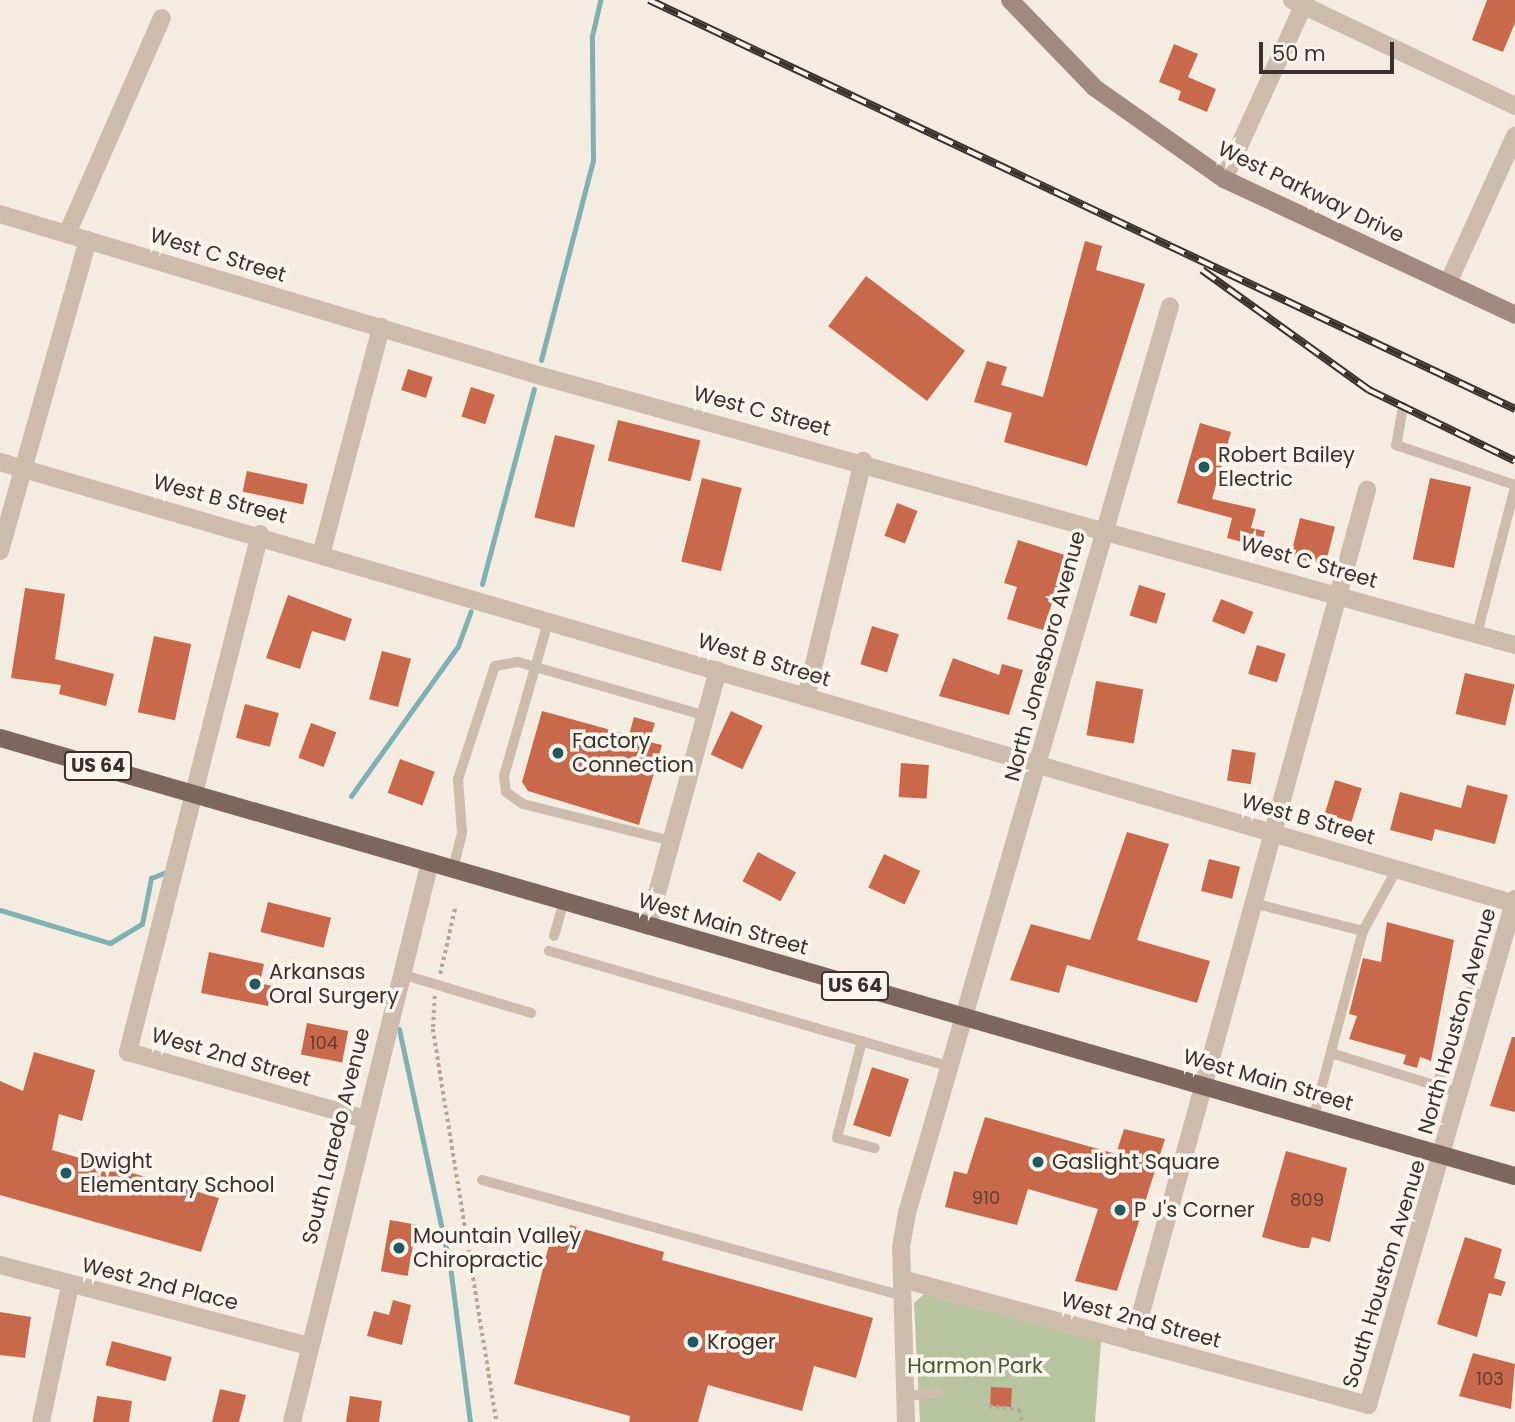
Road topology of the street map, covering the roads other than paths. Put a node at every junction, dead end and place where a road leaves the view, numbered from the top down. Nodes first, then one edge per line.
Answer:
1 (1010, 0) edge
2 (1300, 2) edge
3 (162, 18) dead end
4 (1515, 106) edge
5 (1515, 136) edge
6 (1224, 179) junction
7 (0, 214) edge
8 (67, 234) junction
9 (88, 240) junction
10 (1448, 283) junction
11 (1170, 306) dead end
12 (1515, 315) edge
13 (380, 327) junction
14 (1402, 407) dead end
15 (863, 461) junction
16 (0, 462) edge
17 (23, 469) junction
18 (1515, 486) edge
19 (1367, 490) dead end
20 (1104, 528) junction
21 (260, 534) junction
22 (0, 551) edge
23 (322, 551) junction
24 (1338, 593) junction
25 (549, 620) junction
26 (1477, 634) junction
27 (1515, 645) edge
28 (536, 666) junction
29 (718, 670) junction
30 (806, 697) junction
31 (706, 716) junction
32 (0, 738) edge
33 (1039, 766) junction
34 (195, 795) junction
35 (1273, 832) junction
36 (671, 841) junction
37 (430, 862) junction
38 (453, 869) junction
39 (1397, 869) junction
40 (564, 901) junction
41 (1515, 902) edge
42 (1253, 903) junction
43 (648, 926) junction
44 (1363, 932) junction
45 (554, 936) dead end
46 (549, 951) dead end
47 (401, 974) junction
48 (1488, 996) junction
49 (531, 1013) dead end
50 (966, 1019) junction
51 (862, 1041) junction
52 (1331, 1053) junction
53 (951, 1067) junction
54 (1203, 1085) junction
55 (1437, 1086) junction
56 (1460, 1093) junction
57 (1314, 1116) junction
58 (362, 1118) junction
59 (875, 1148) dead end
60 (1443, 1155) junction
61 (1515, 1176) edge
62 (482, 1180) dead end
63 (0, 1265) edge
64 (70, 1285) junction
65 (902, 1287) junction
66 (1133, 1342) junction
67 (309, 1346) junction
68 (939, 1393) dead end
69 (905, 1396) junction
70 (1368, 1405) joint
71 (41, 1422) edge
72 (292, 1422) edge
73 (906, 1422) edge

1 - 6 main road, West Parkway Drive
2 - 4 street
2 - 6 street
3 - 8 street
5 - 10 street
6 - 10 main road, West Parkway Drive
7 - 8 street, West C Street
8 - 9 street, West C Street
9 - 13 street, West C Street
9 - 17 street
10 - 12 main road, West Parkway Drive
11 - 20 street, North Jonesboro Avenue
13 - 15 street, West C Street
13 - 23 street
14 - 18 lane
15 - 20 street, West C Street
15 - 30 street
16 - 17 street, West B Street
17 - 21 street, West B Street
17 - 22 street
18 - 26 lane
19 - 24 street
20 - 24 street, West C Street
20 - 33 street, North Jonesboro Avenue
21 - 23 street, West B Street
21 - 34 street
23 - 25 street, West B Street
24 - 26 street, West C Street
24 - 35 street
25 - 28 lane
25 - 29 street, West B Street
26 - 27 street, West C Street
28 - 31 lane
28 - 36 lane
28 - 38 lane
29 - 30 street, West B Street
29 - 31 street
30 - 33 street, West B Street
31 - 36 street
32 - 34 main road, West Main Street / US 64
33 - 35 street, West B Street
33 - 50 street, North Jonesboro Avenue
34 - 37 main road, West Main Street / US 64
34 - 58 street, West 2nd Street
35 - 39 street, West B Street
35 - 42 street
36 - 43 street
37 - 38 main road, West Main Street / US 64
37 - 47 street, South Laredo Avenue
38 - 40 main road, West Main Street / US 64
39 - 41 street, West B Street
39 - 44 lane
40 - 43 main road, West Main Street / US 64
40 - 45 lane
41 - 48 street, North Houston Avenue
42 - 44 lane
42 - 54 street
43 - 50 main road, West Main Street / US 64
44 - 52 lane
46 - 51 lane
47 - 49 lane
47 - 58 street, South Laredo Avenue
48 - 55 lane
48 - 56 street, North Houston Avenue
50 - 53 street, North Jonesboro Avenue
50 - 54 main road, West Main Street / US 64
51 - 53 lane
51 - 59 lane
52 - 55 lane
52 - 57 lane
53 - 65 street, North Jonesboro Avenue
54 - 57 main road, West Main Street / US 64
54 - 66 street
55 - 56 lane
56 - 60 street, North Houston Avenue
57 - 60 main road, West Main Street / US 64
58 - 67 street, South Laredo Avenue
60 - 61 main road, West Main Street / US 64
60 - 70 street, South Houston Avenue
62 - 65 lane
63 - 64 street, West 2nd Place
64 - 67 street, West 2nd Place
64 - 71 street
65 - 66 street, West 2nd Street
65 - 69 street, North Jonesboro Avenue
66 - 70 street, West 2nd Street
67 - 72 street, South Laredo Avenue
68 - 69 lane
69 - 73 street, North Jonesboro Avenue

